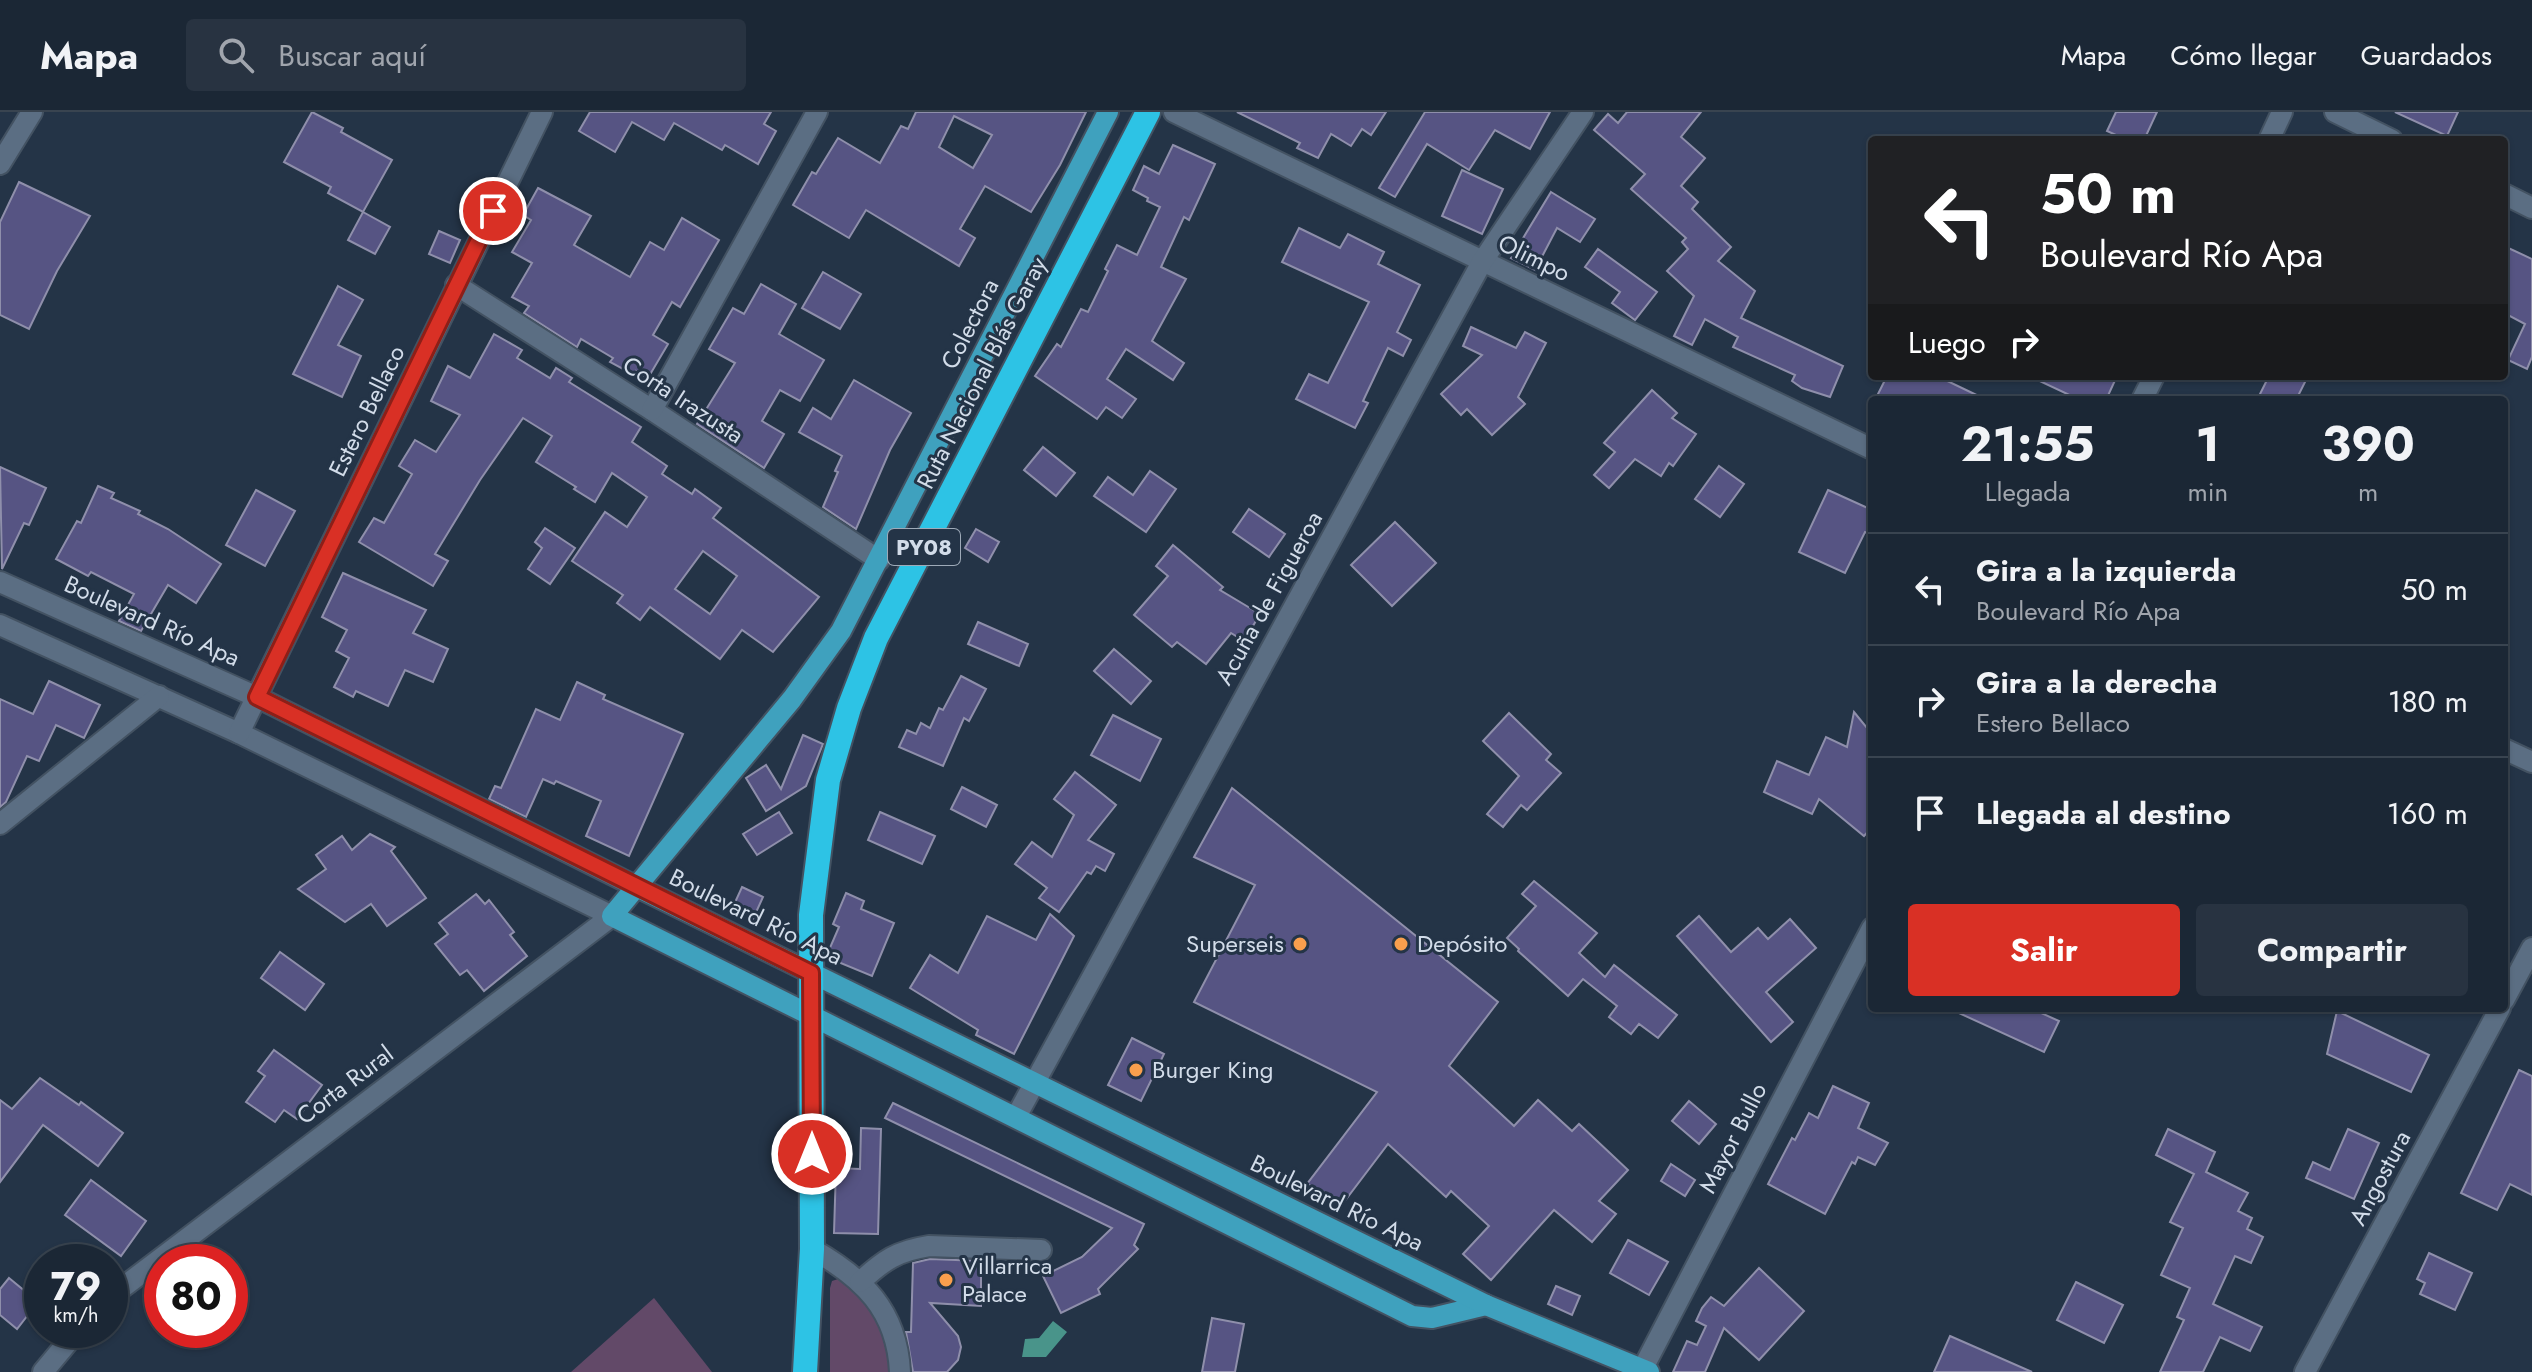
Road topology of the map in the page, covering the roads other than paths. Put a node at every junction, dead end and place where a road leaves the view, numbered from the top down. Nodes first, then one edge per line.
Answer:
1 (32, 112) edge
2 (542, 112) edge
3 (817, 112) edge
4 (1108, 112) edge
5 (1148, 112) edge
6 (1174, 112) edge
7 (1583, 112) edge
8 (2282, 112) edge
9 (2335, 112) edge
10 (2271, 136) edge
11 (2384, 136) edge
12 (0, 164) edge
13 (2508, 196) edge
14 (2532, 208) edge
15 (1482, 262) junction
16 (456, 285) junction
17 (652, 410) junction
18 (1868, 447) edge
19 (879, 560) junction
20 (0, 582) edge
21 (0, 625) edge
22 (159, 696) junction
23 (257, 697) junction
24 (239, 733) junction
25 (2508, 751) edge
26 (2532, 762) edge
27 (0, 824) edge
28 (637, 887) junction
29 (612, 916) junction
30 (1868, 936) edge
31 (2532, 948) edge
32 (811, 973) junction
33 (2508, 993) edge
34 (2498, 1012) edge
35 (812, 1015) junction
36 (1035, 1083) junction
37 (1016, 1117) junction
38 (812, 1249) junction
39 (1041, 1250) dead end
40 (860, 1282) junction
41 (128, 1283) edge
42 (1486, 1305) junction
43 (63, 1348) edge
44 (1644, 1371) edge
45 (43, 1372) edge
46 (805, 1372) edge
47 (900, 1372) edge
48 (2305, 1372) edge

1 - 12 street
2 - 16 street, Estero Bellaco
3 - 17 street
4 - 19 main road, Colectora
5 - 32 highway, Ruta Nacional Blás Garay / PY08
6 - 15 street, Olimpo
7 - 15 street, Acuña de Figueroa
8 - 10 street
9 - 11 street
13 - 14 street
15 - 18 street, Olimpo
15 - 36 street, Acuña de Figueroa
16 - 17 street, Corta Irazusta
16 - 23 street, Estero Bellaco
17 - 19 street, Corta Irazusta
19 - 28 main road, Colectora
20 - 23 street, Boulevard Río Apa
21 - 22 street
22 - 24 street
22 - 27 street
23 - 24 street, Estero Bellaco
23 - 28 street, Boulevard Río Apa
24 - 29 street
25 - 26 street
28 - 29 main road, Colectora
28 - 32 main road, Boulevard Río Apa
29 - 35 main road
29 - 41 street, Corta Rural
30 - 44 street, Mayor Bullo
31 - 33 street
32 - 35 highway, Ruta Nacional Blás Garay / PY08
32 - 36 main road, Boulevard Río Apa
34 - 48 street, Angostura
35 - 37 main road
35 - 38 highway, Ruta Nacional Blás Garay / PY08
36 - 37 street, Acuña de Figueroa
36 - 42 main road, Boulevard Río Apa
37 - 42 main road
38 - 40 street
38 - 46 highway, Ruta Nacional Blás Garay / PY08
39 - 40 street
40 - 47 street
42 - 44 main road, Boulevard Río Apa
43 - 45 street

